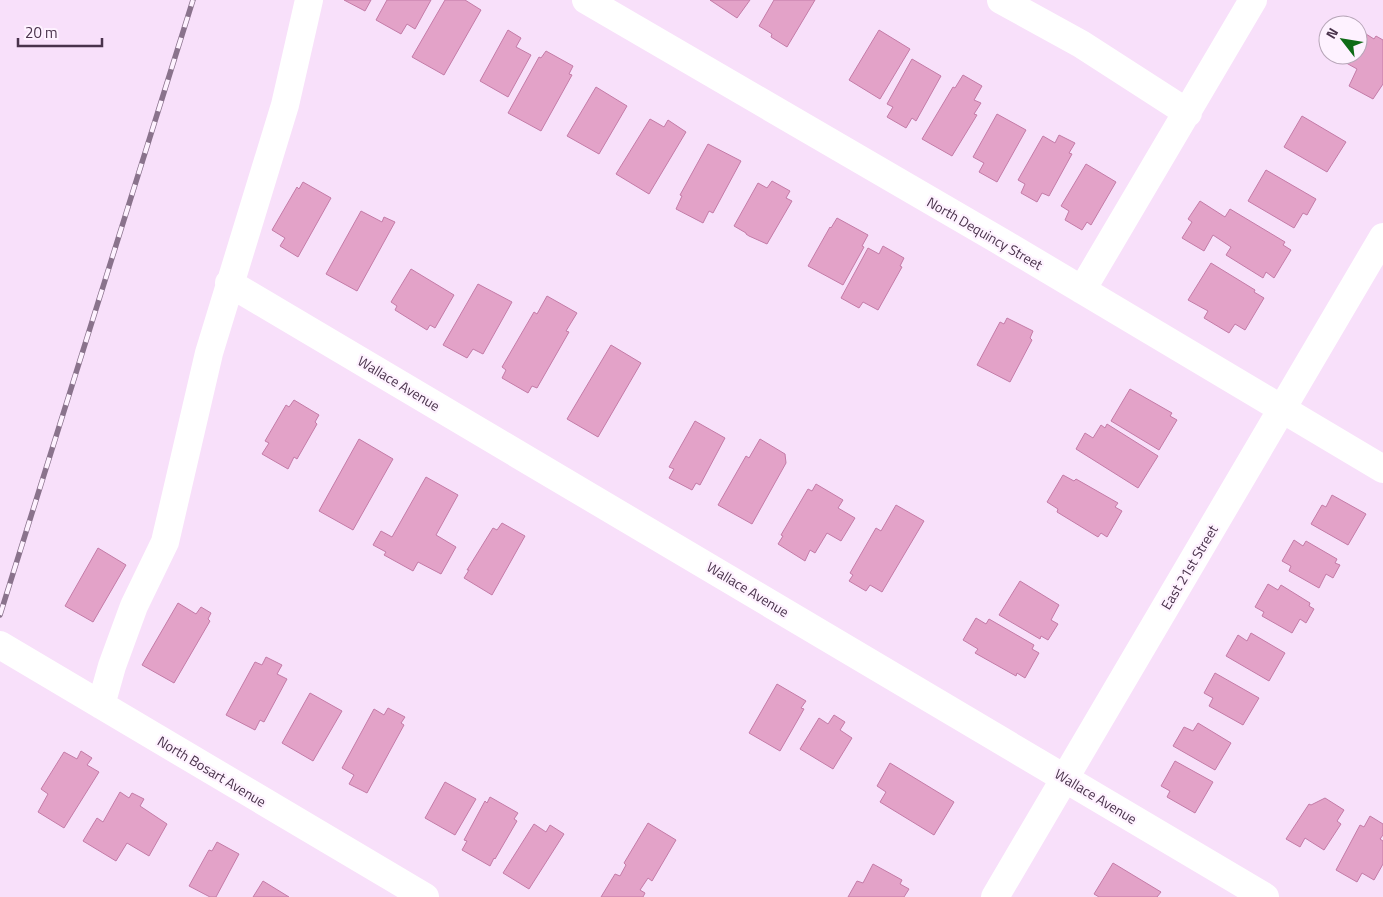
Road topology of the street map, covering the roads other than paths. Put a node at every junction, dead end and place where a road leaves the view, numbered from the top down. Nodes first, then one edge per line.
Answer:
1 (309, 0) edge
2 (586, 0) edge
3 (1001, 0) edge
4 (1253, 0) edge
5 (1188, 113) junction
6 (1383, 238) edge
7 (230, 283) junction
8 (1082, 290) junction
9 (1284, 409) junction
10 (1383, 468) edge
11 (0, 645) edge
12 (100, 705) junction
13 (1065, 777) junction
14 (425, 897) edge
15 (995, 897) edge
16 (1265, 897) edge

1 - 7 street
2 - 8 street, North Dequincy Street
3 - 5 street
4 - 5 street
5 - 8 street
6 - 9 street, East 21st Street
7 - 12 street
7 - 13 street, Wallace Avenue
8 - 9 street, North Dequincy Street
9 - 10 street, North Dequincy Street
9 - 13 street, East 21st Street
11 - 12 street, North Bosart Avenue
12 - 14 street, North Bosart Avenue
13 - 15 street, East 21st Street
13 - 16 street, Wallace Avenue

